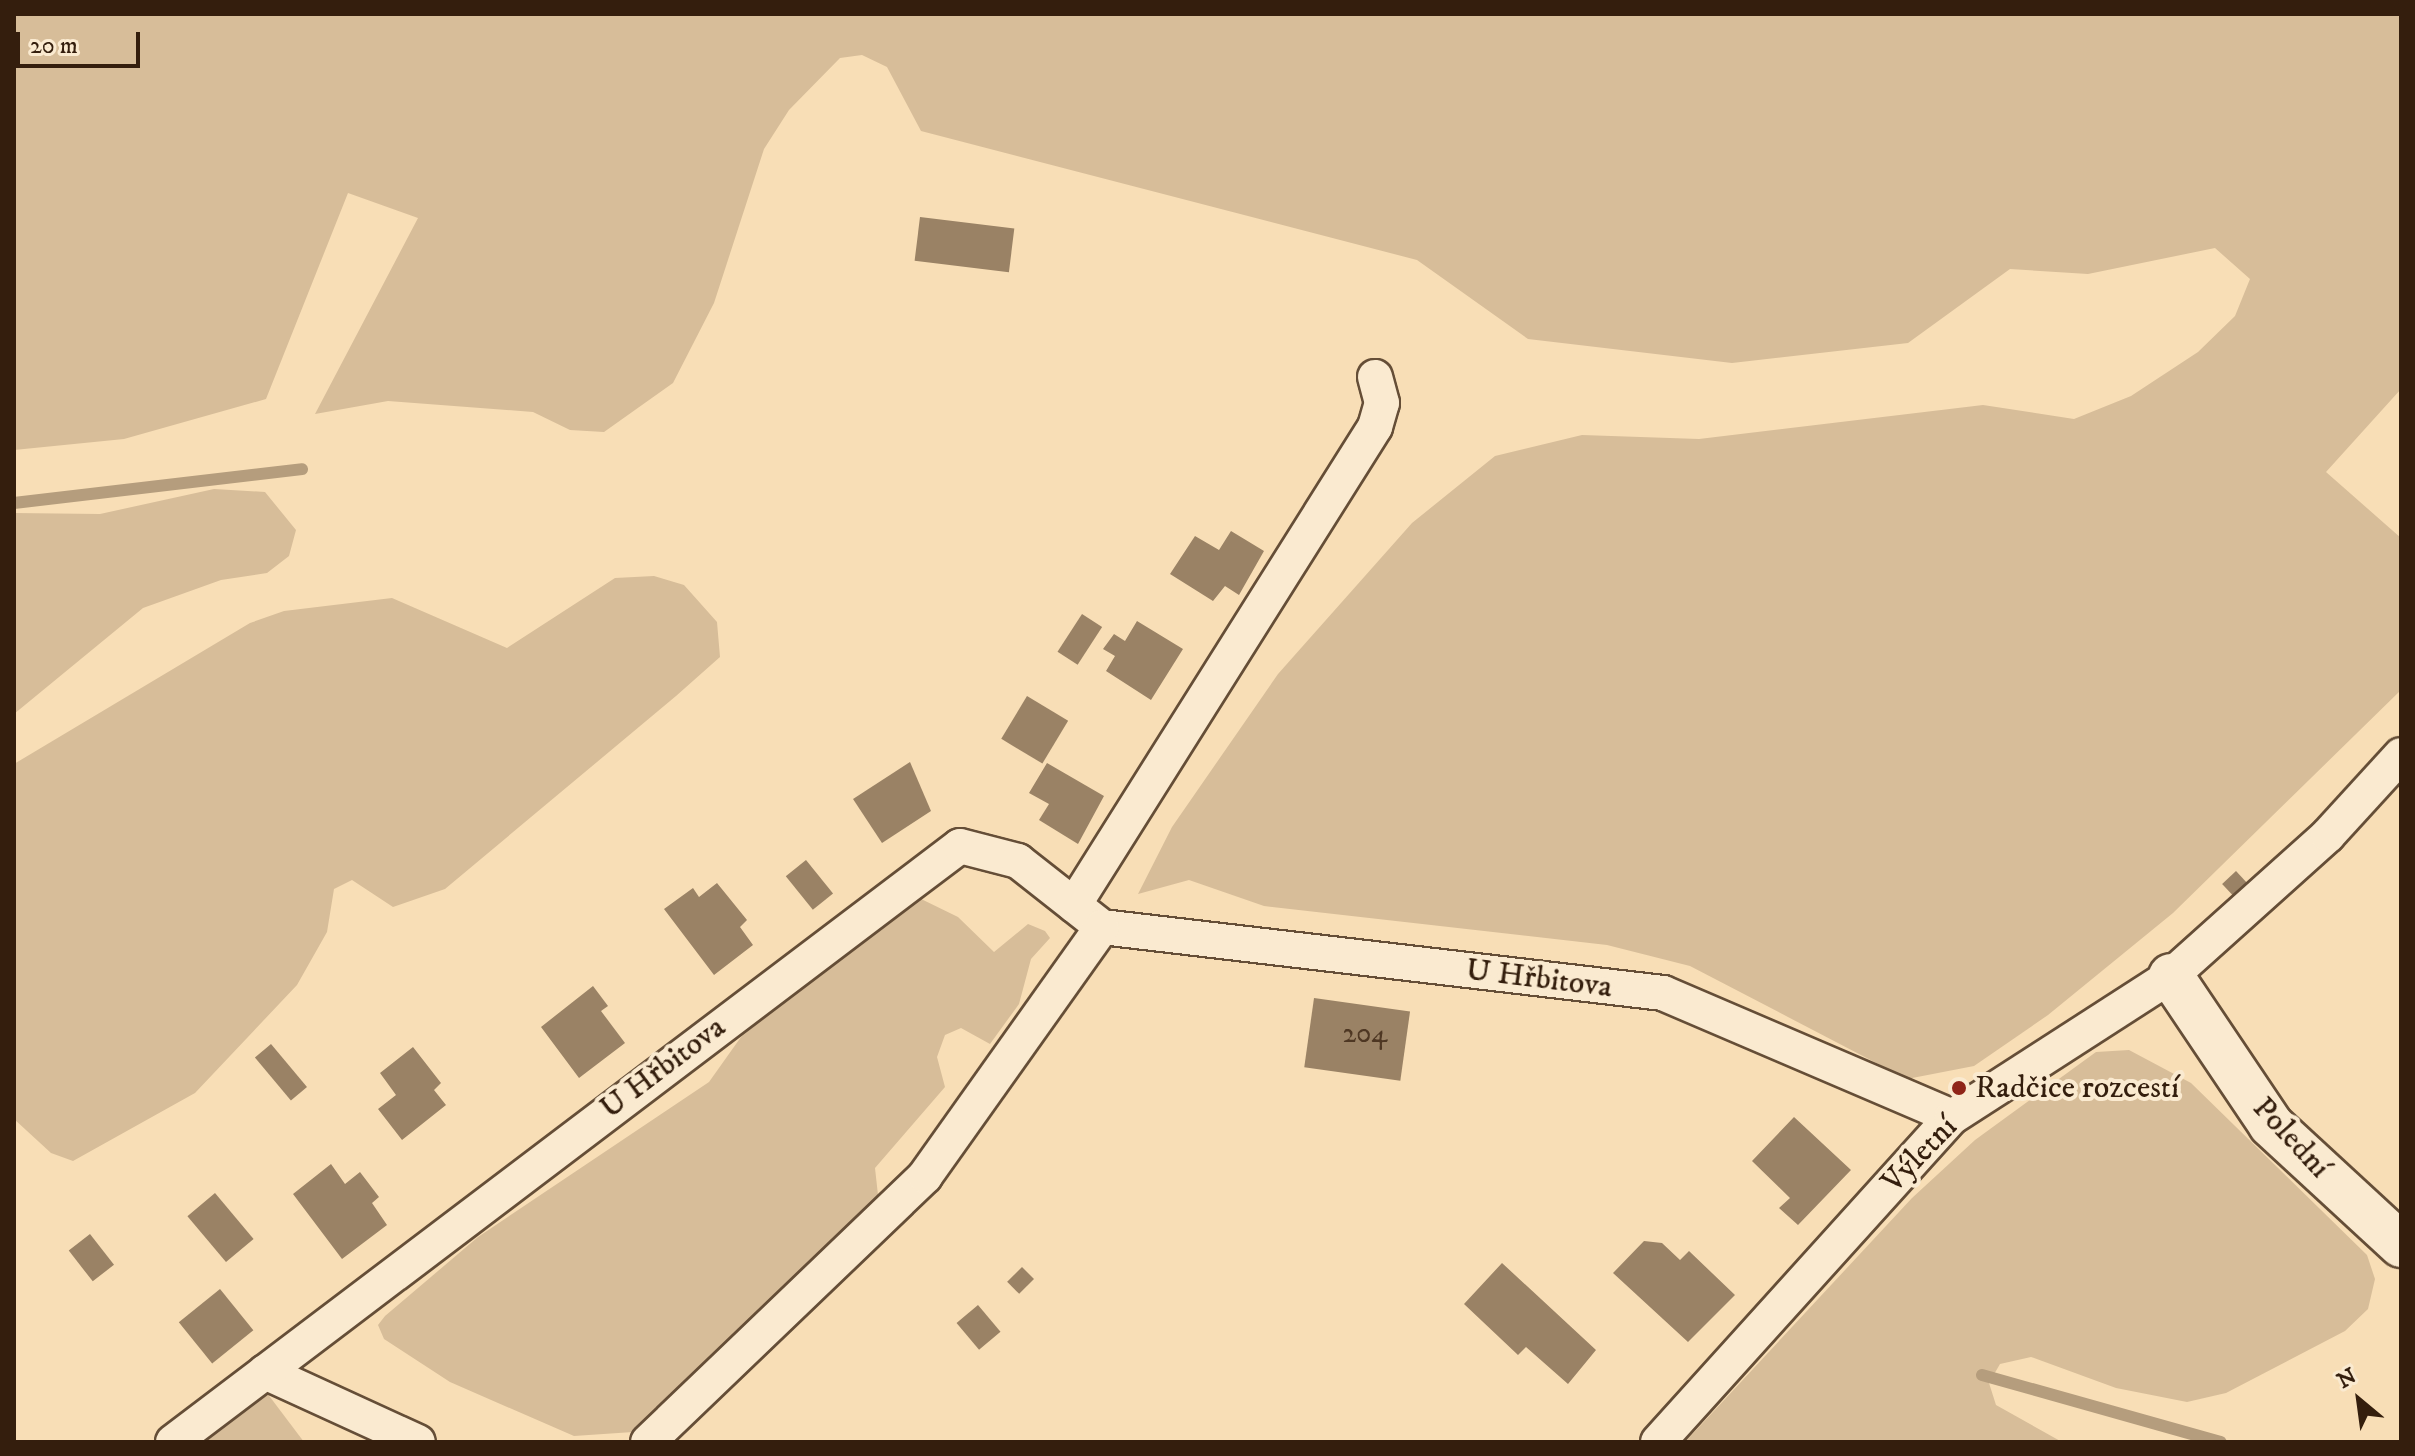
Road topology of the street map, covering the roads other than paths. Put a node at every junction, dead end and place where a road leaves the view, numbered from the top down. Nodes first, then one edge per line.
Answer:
1 (1375, 377) dead end
2 (2401, 755) edge
3 (1074, 905) junction
4 (1102, 927) junction
5 (2171, 976) junction
6 (1952, 1117) junction
7 (2401, 1245) edge
8 (265, 1372) junction
9 (173, 1442) edge
10 (418, 1442) edge
11 (648, 1442) edge
12 (1658, 1442) edge

1 - 3 street
2 - 5 street, Výletní
3 - 4 street, U Hřbitova
3 - 8 street, U Hřbitova
4 - 6 street, U Hřbitova
4 - 11 street
5 - 6 street, Výletní
5 - 7 street, Polední
6 - 12 street, Výletní
8 - 9 street, U Hřbitova
8 - 10 street

